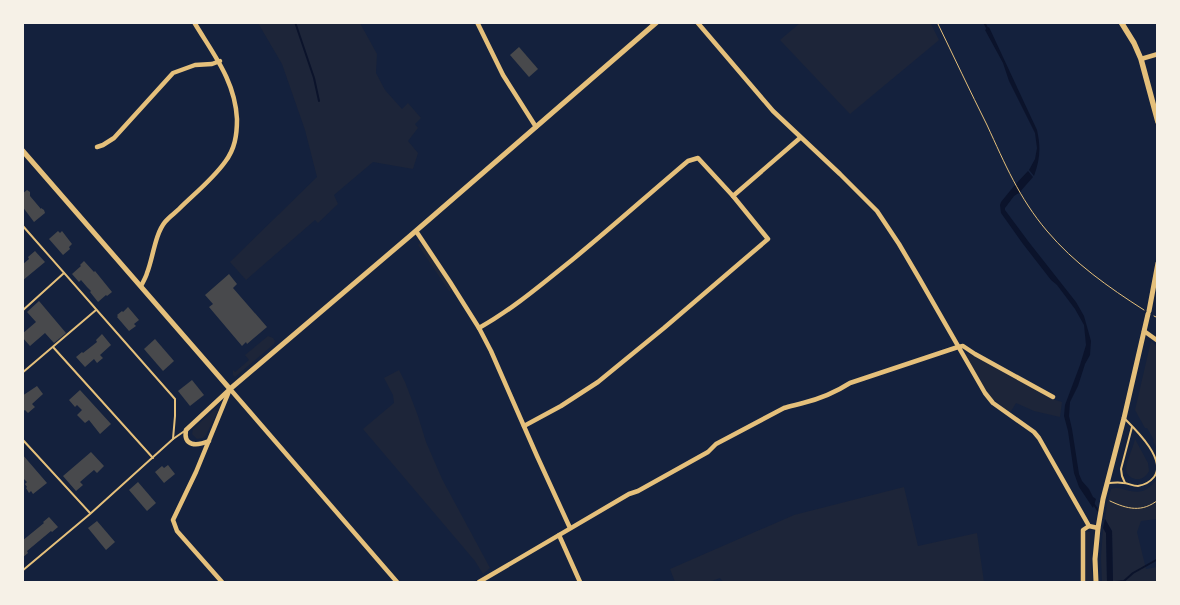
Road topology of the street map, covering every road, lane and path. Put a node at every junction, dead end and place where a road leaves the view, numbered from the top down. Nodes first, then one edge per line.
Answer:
1 (194, 22) edge
2 (477, 22) edge
3 (657, 22) edge
4 (697, 22) edge
5 (937, 22) edge
6 (1121, 22) edge
7 (1158, 54) edge
8 (1142, 60) junction
9 (220, 62) junction
10 (1158, 122) edge
11 (536, 127) junction
12 (800, 138) junction
13 (97, 146) dead end
14 (22, 150) edge
15 (733, 196) junction
16 (22, 225) edge
17 (416, 231) junction
18 (1158, 263) edge
19 (64, 273) junction
20 (141, 286) junction
21 (23, 310) edge
22 (96, 310) junction
23 (1147, 312) junction
24 (480, 328) junction
25 (1144, 332) junction
26 (1158, 342) edge
27 (53, 347) junction
28 (958, 347) junction
29 (22, 373) edge
30 (230, 389) junction
31 (1053, 397) dead end
32 (1124, 418) junction
33 (524, 426) junction
34 (1132, 427) junction
35 (186, 430) junction
36 (22, 439) edge
37 (173, 439) junction
38 (209, 441) junction
39 (152, 458) junction
40 (1107, 483) junction
41 (1125, 483) junction
42 (1103, 499) junction
43 (1158, 500) edge
44 (90, 514) junction
45 (1089, 526) junction
46 (570, 528) junction
47 (1098, 528) junction
48 (559, 535) junction
49 (22, 571) edge
50 (222, 582) edge
51 (397, 582) edge
52 (479, 582) edge
53 (580, 582) edge
54 (1083, 582) edge
55 (1096, 582) edge

1 - 9 street
2 - 11 street
3 - 11 street
4 - 12 street
5 - 23 path
6 - 8 main road
7 - 8 street
8 - 10 main road
9 - 13 street
9 - 20 street
11 - 17 street
12 - 15 street
12 - 28 street
14 - 20 street
15 - 24 street
15 - 33 street
16 - 19 lane
17 - 24 street
17 - 30 street
18 - 23 street
19 - 21 lane
19 - 22 lane
20 - 30 street
22 - 27 lane
22 - 37 lane
23 - 25 street
24 - 33 street
25 - 26 street
25 - 32 street
27 - 29 lane
27 - 39 lane
28 - 31 street
28 - 45 street
28 - 46 street
30 - 35 street
30 - 38 street
30 - 51 street
32 - 34 lane
32 - 40 street
33 - 46 street
34 - 41 lane
34 - 41 lane
35 - 37 lane
35 - 38 street
36 - 44 lane
37 - 39 lane
38 - 50 street
39 - 44 lane
40 - 41 lane
40 - 42 street
42 - 43 path
42 - 47 street
44 - 49 lane
45 - 47 street
45 - 54 street
46 - 48 street
47 - 55 street
48 - 52 street
48 - 53 street

